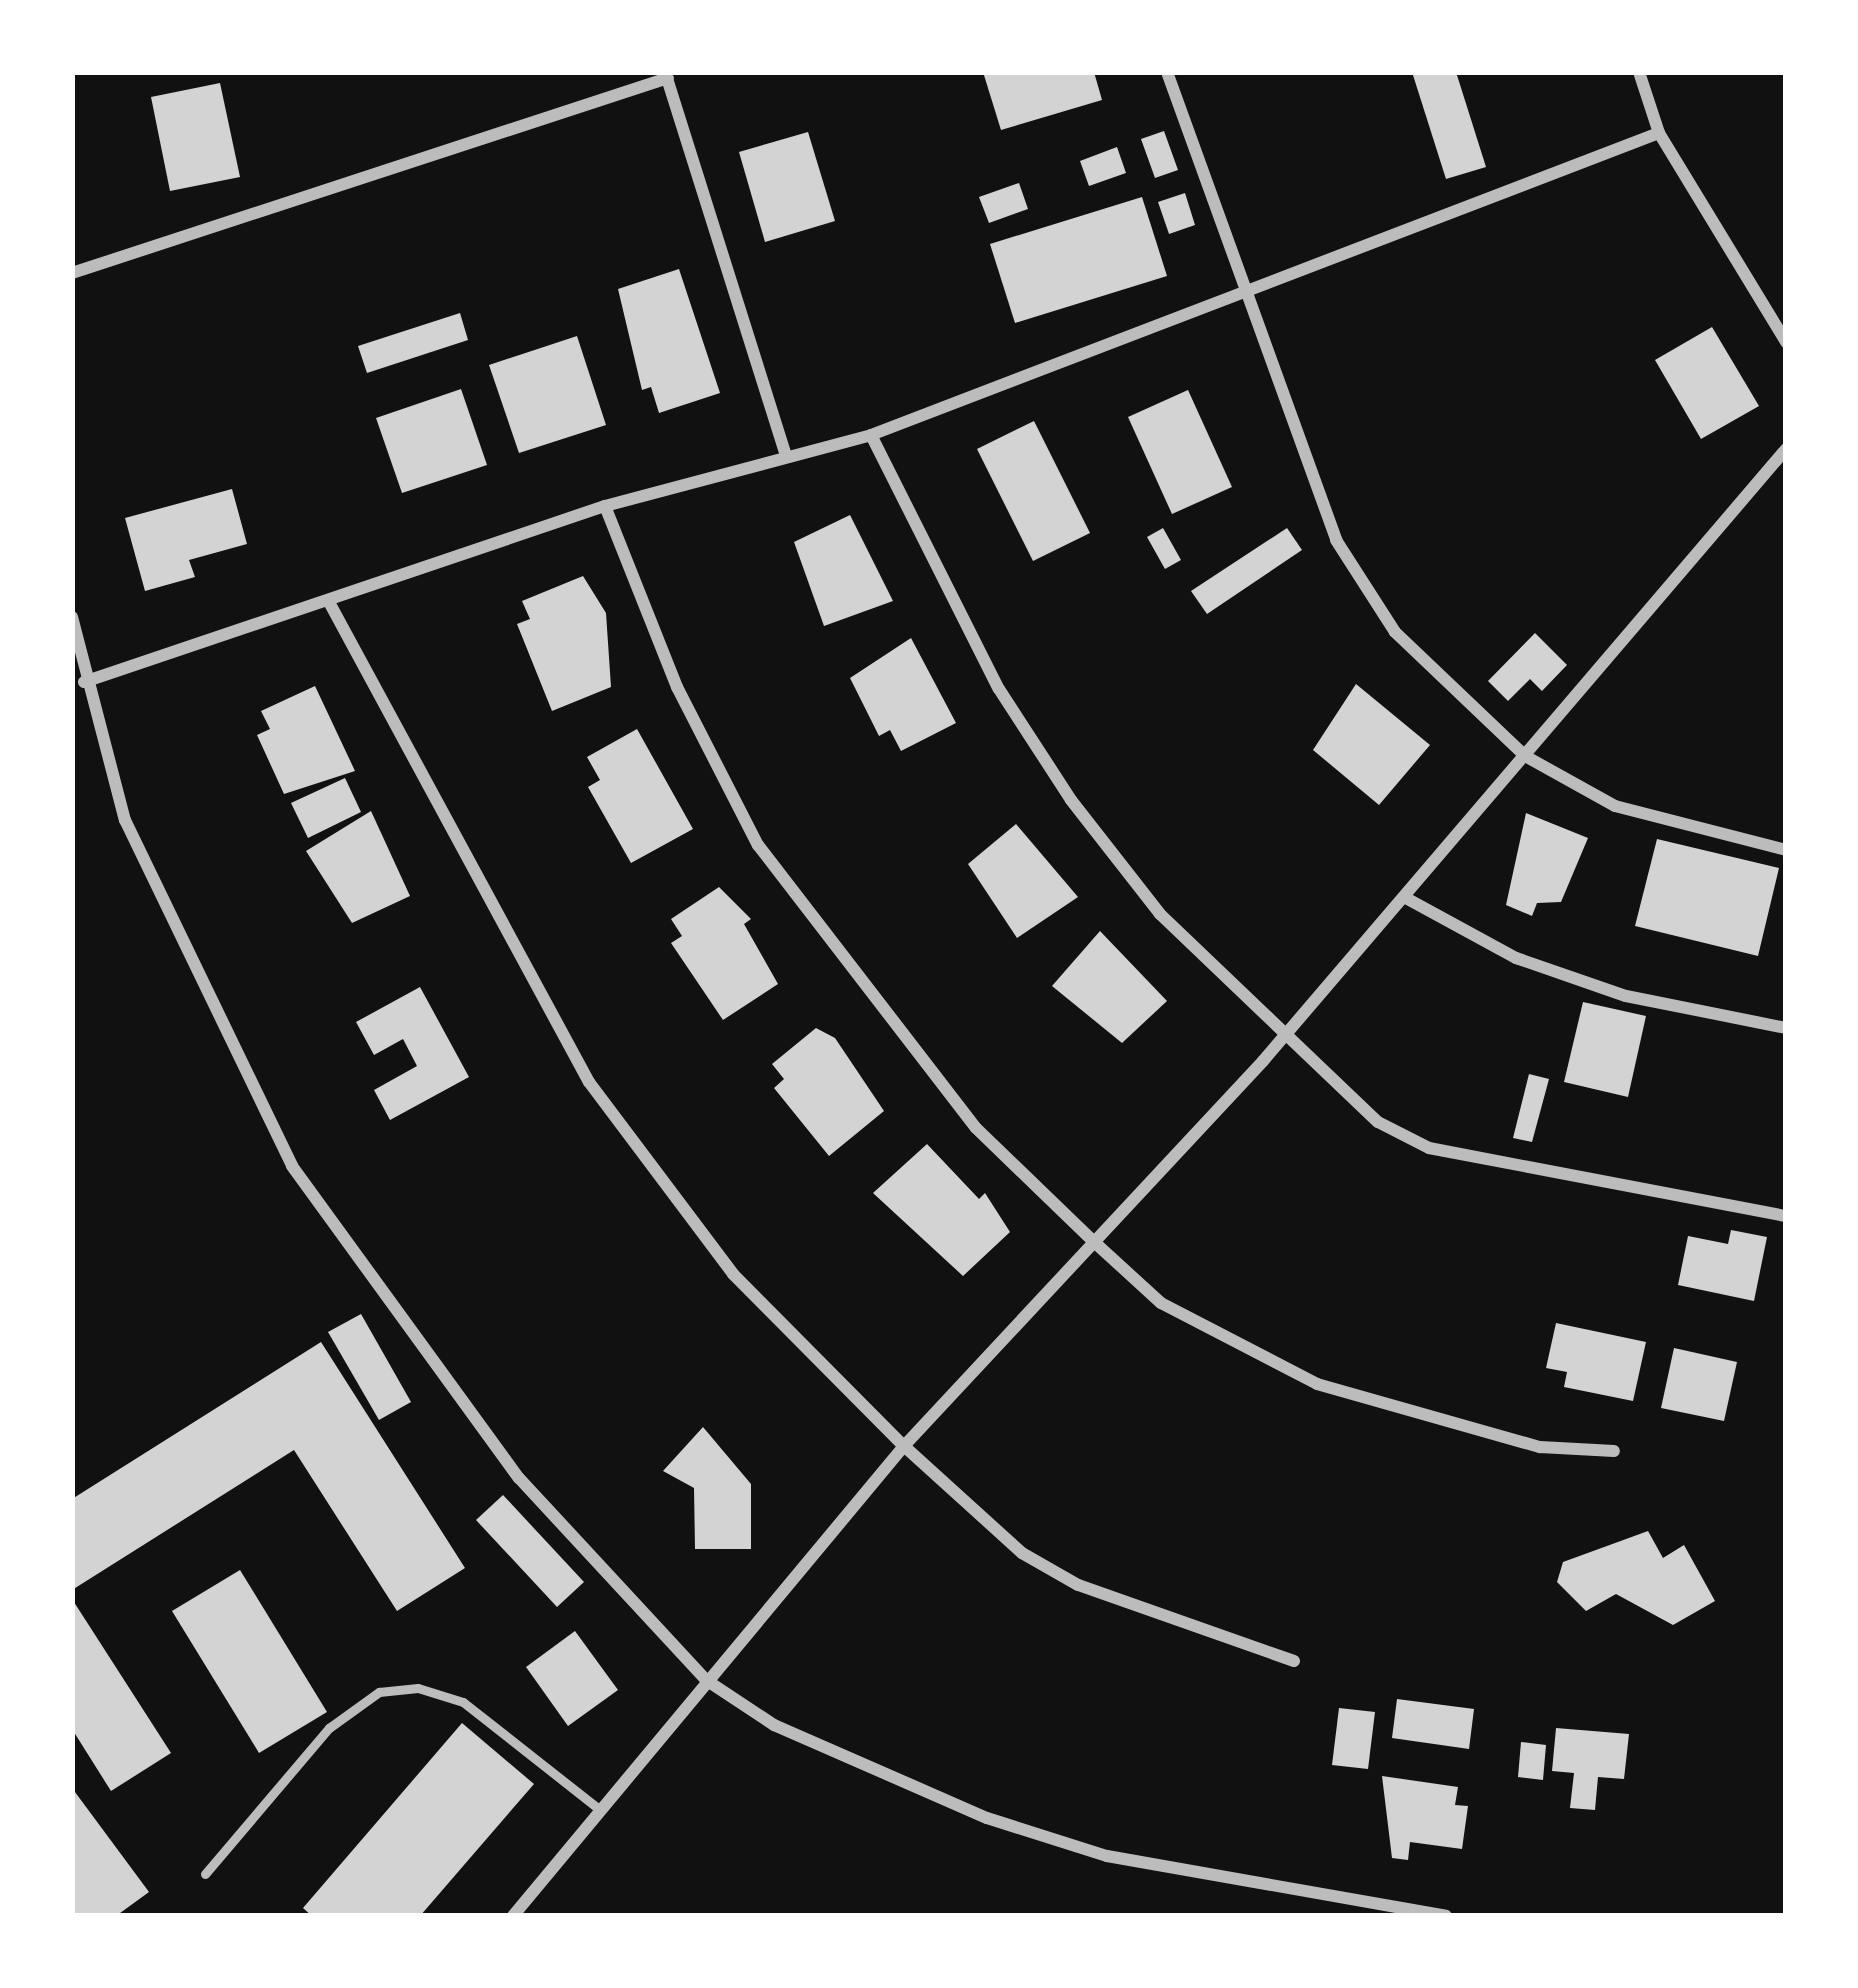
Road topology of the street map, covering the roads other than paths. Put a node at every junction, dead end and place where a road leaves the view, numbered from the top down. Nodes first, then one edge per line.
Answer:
1 (1167, 72) edge
2 (1639, 72) edge
3 (666, 75) edge
4 (1659, 133) junction
5 (72, 273) edge
6 (1245, 286) junction
7 (1786, 342) edge
8 (871, 435) junction
9 (1786, 449) edge
10 (785, 453) junction
11 (605, 506) junction
12 (329, 602) junction
13 (72, 616) edge
14 (84, 682) junction
15 (1526, 756) junction
16 (1786, 850) edge
17 (1404, 897) junction
18 (1786, 1028) edge
19 (1286, 1034) junction
20 (1786, 1216) edge
21 (1092, 1240) junction
22 (904, 1446) junction
23 (1614, 1451) dead end
24 (1294, 1661) dead end
25 (706, 1680) junction
26 (600, 1810) junction
27 (205, 1874) dead end
28 (513, 1916) edge
29 (1447, 1916) edge

1 - 6 street
2 - 4 street
3 - 5 street
3 - 10 street
4 - 6 street
4 - 7 street
6 - 8 street
6 - 15 street
8 - 10 street
8 - 19 street
9 - 15 street
10 - 11 street
11 - 12 street
11 - 21 street
12 - 14 street
12 - 22 street
13 - 14 street
14 - 25 street
15 - 16 street
15 - 17 street
17 - 18 street
17 - 19 street
19 - 20 street
19 - 21 street
21 - 22 street
21 - 23 street
22 - 24 street
22 - 25 street
25 - 26 street
25 - 29 street
26 - 27 lane
26 - 28 street

